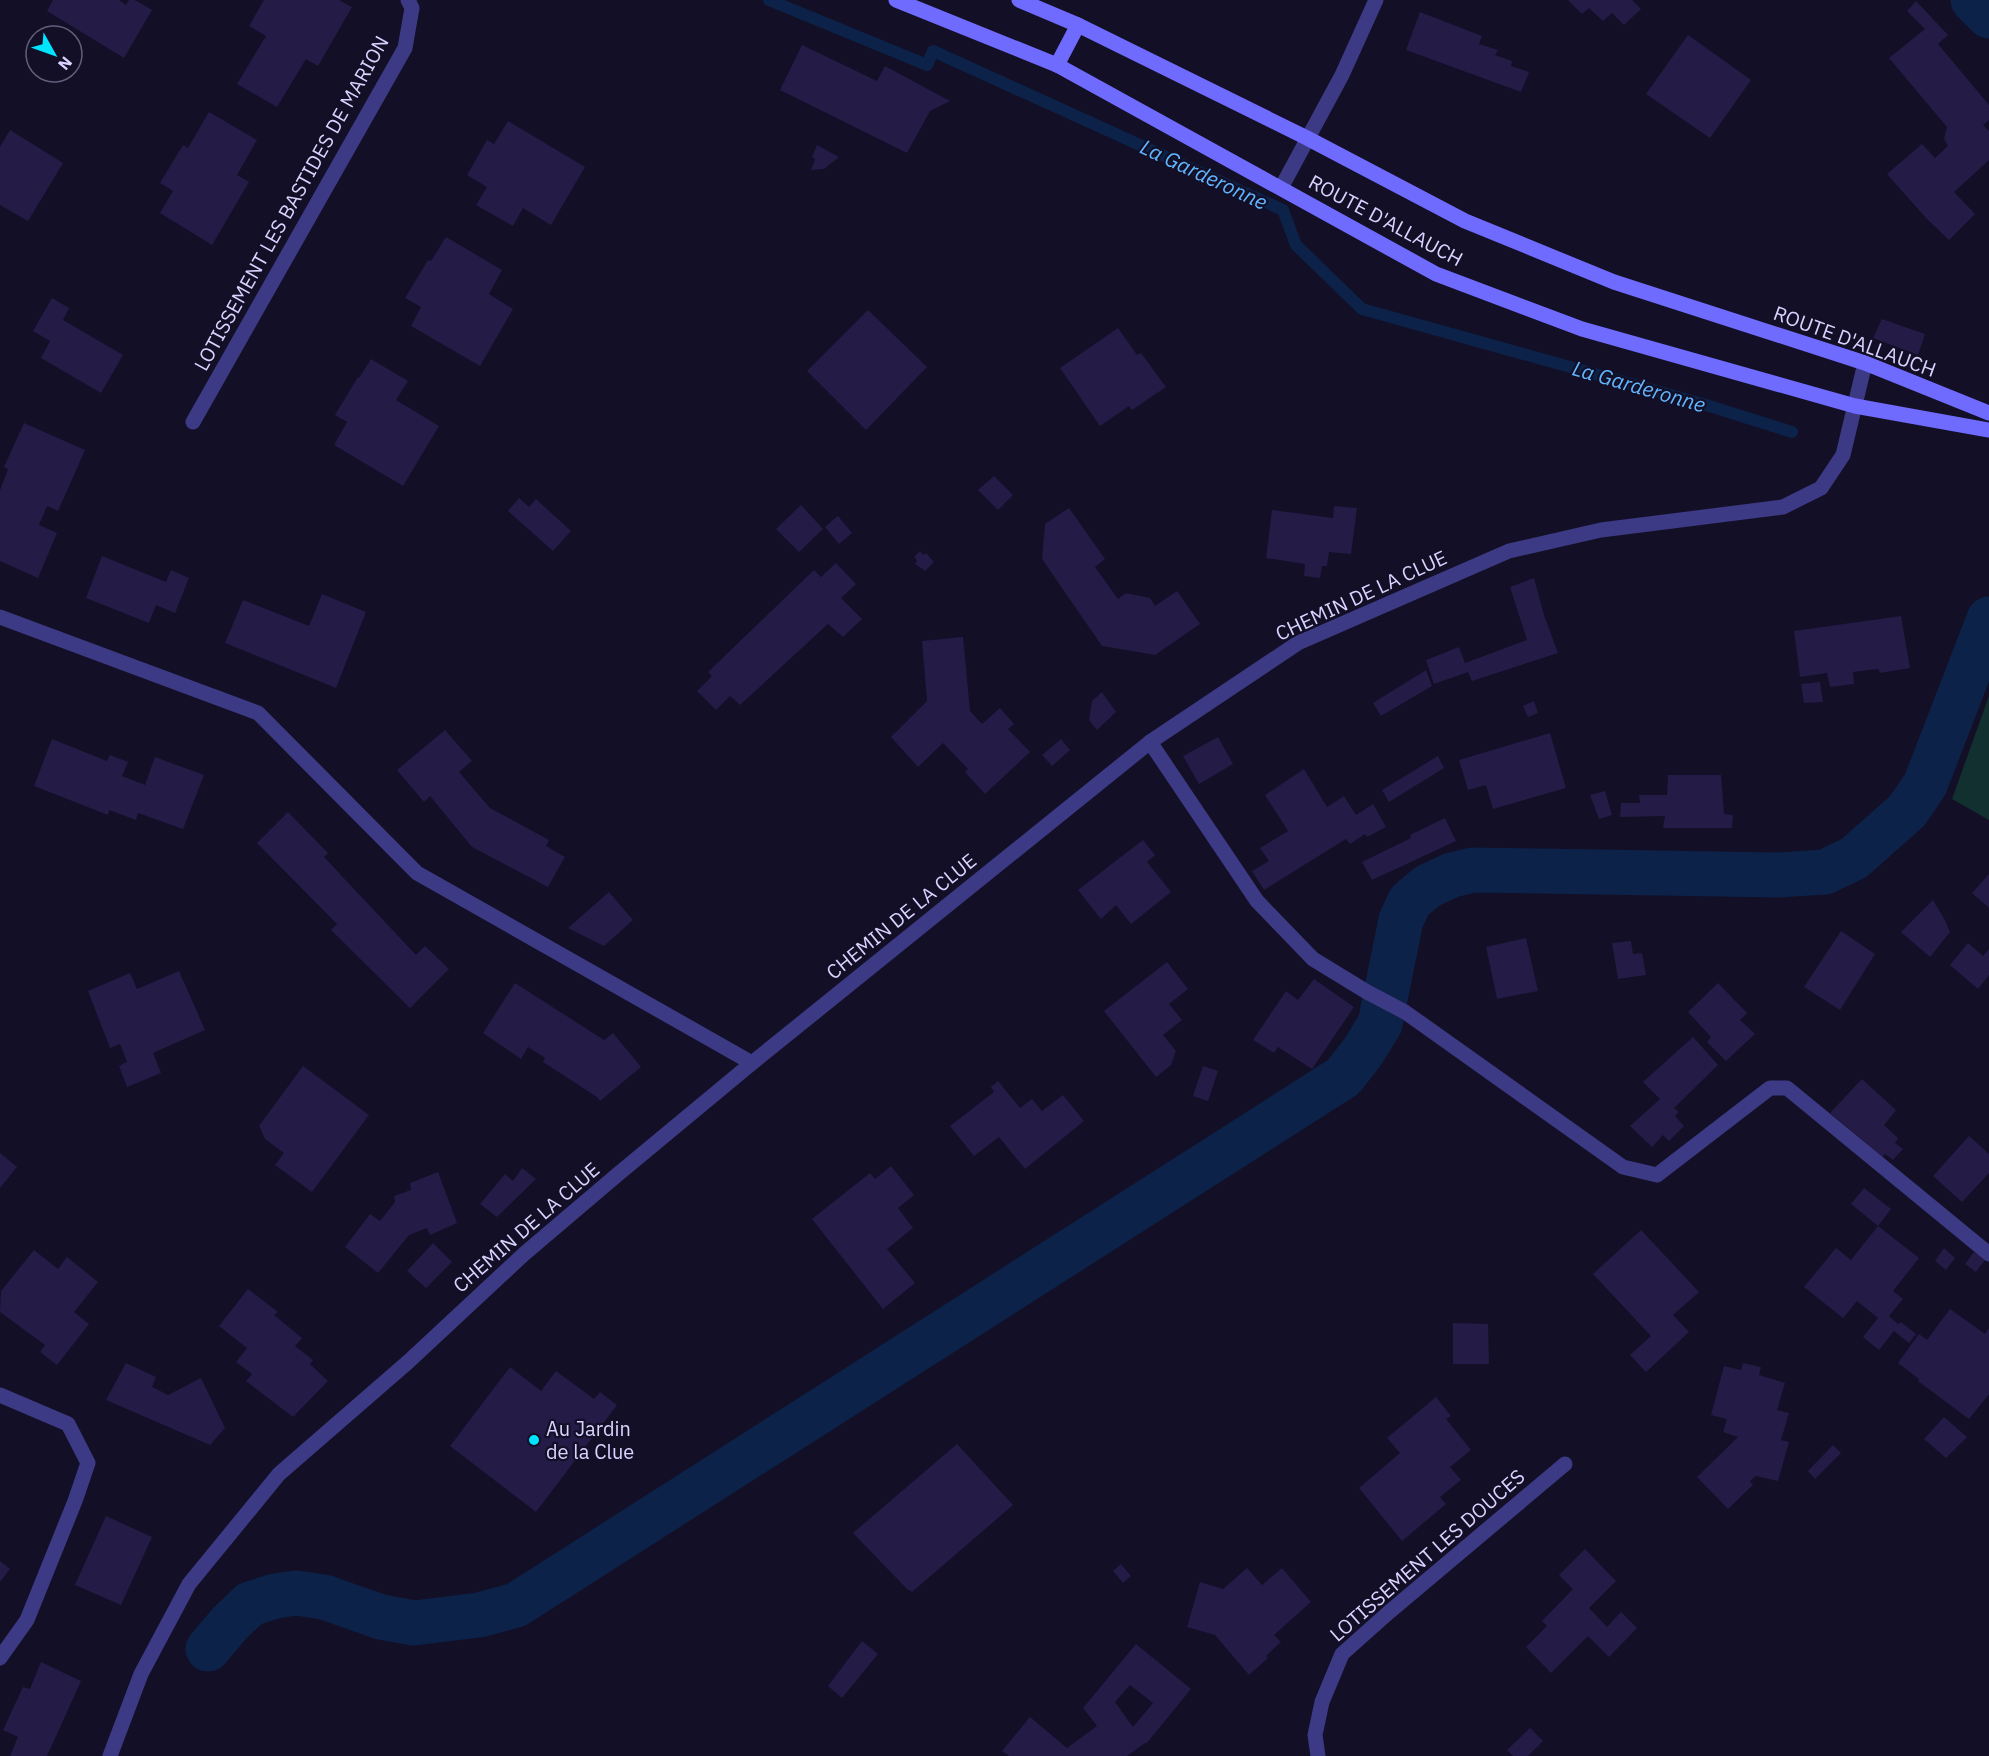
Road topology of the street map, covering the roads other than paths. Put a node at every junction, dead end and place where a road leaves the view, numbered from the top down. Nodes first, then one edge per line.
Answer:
1 (408, 0) edge
2 (896, 0) edge
3 (1019, 0) edge
4 (1376, 0) edge
5 (1078, 25) junction
6 (1057, 65) junction
7 (1307, 138) junction
8 (1281, 189) junction
9 (1865, 363) junction
10 (1855, 406) junction
11 (1989, 413) edge
12 (193, 422) dead end
13 (1989, 430) edge
14 (0, 617) edge
15 (1150, 742) junction
16 (752, 1063) junction
17 (1989, 1254) edge
18 (0, 1395) edge
19 (1565, 1464) dead end
20 (0, 1658) edge
21 (110, 1756) edge
22 (1318, 1756) edge

1 - 12 street, LOTISSEMENT LES BASTIDES DE MARION
2 - 6 main road, ROUTE D'ALLAUCH
3 - 5 main road, ROUTE D'ALLAUCH
4 - 7 street
5 - 6 main road
5 - 7 main road, ROUTE D'ALLAUCH
6 - 8 main road, ROUTE D'ALLAUCH
7 - 8 street
7 - 9 main road, ROUTE D'ALLAUCH
8 - 10 main road, ROUTE D'ALLAUCH
9 - 10 street, CHEMIN DE LA CLUE
9 - 11 main road, ROUTE D'ALLAUCH
10 - 13 main road, ROUTE D'ALLAUCH
10 - 15 street, CHEMIN DE LA CLUE
14 - 16 street
15 - 16 street, CHEMIN DE LA CLUE
15 - 17 street
16 - 21 street, CHEMIN DE LA CLUE
18 - 20 street
19 - 22 street, LOTISSEMENT LES DOUCES

